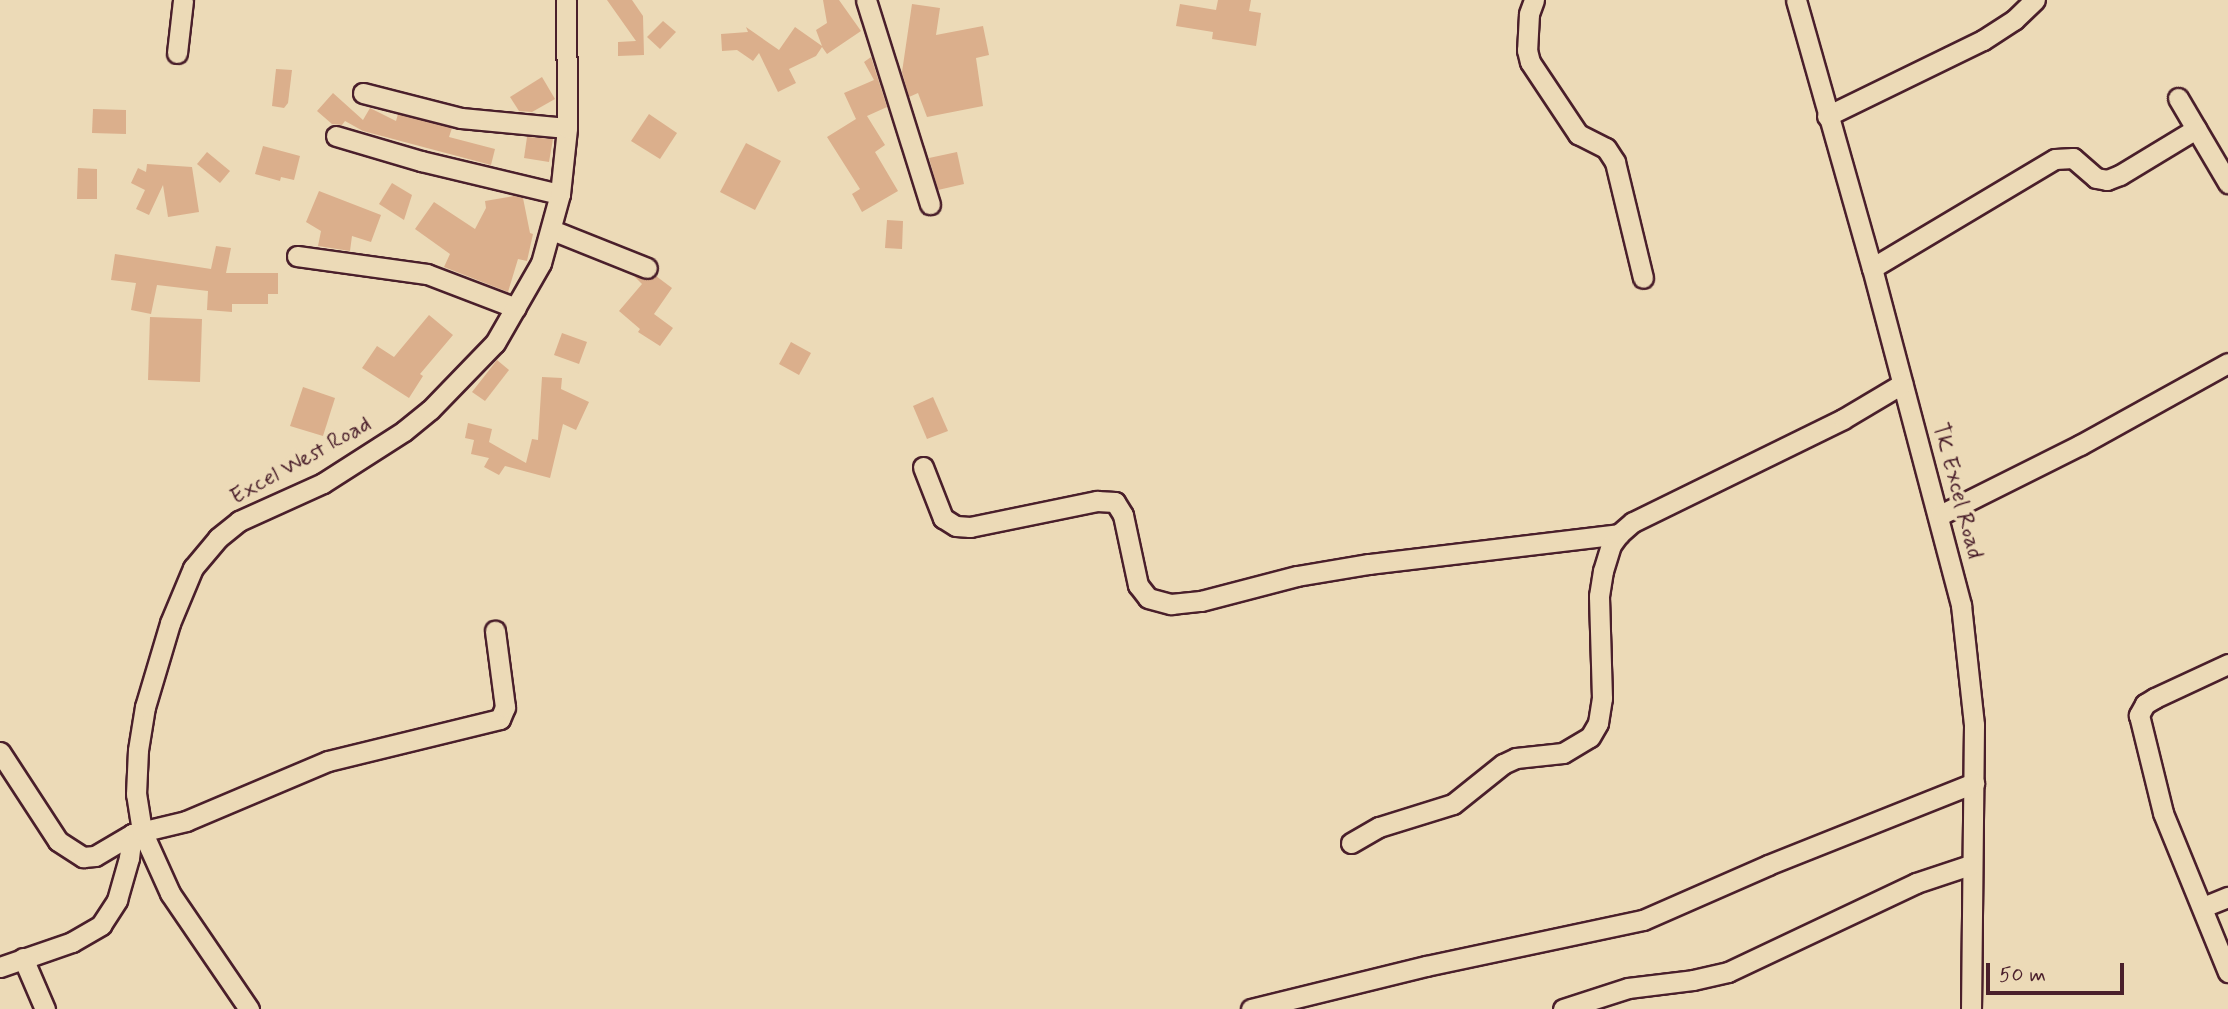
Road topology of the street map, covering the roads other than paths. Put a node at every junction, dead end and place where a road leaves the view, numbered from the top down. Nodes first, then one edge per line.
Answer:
1 (183, 0) edge
2 (566, 0) edge
3 (866, 0) edge
4 (1534, 0) edge
5 (1796, 0) edge
6 (2035, 0) edge
7 (177, 52) dead end
8 (363, 93) dead end
9 (2178, 98) dead end
10 (1828, 116) junction
11 (567, 128) junction
12 (2196, 129) junction
13 (336, 136) dead end
14 (2228, 183) edge
15 (560, 194) junction
16 (930, 204) dead end
17 (552, 230) junction
18 (297, 256) dead end
19 (647, 268) dead end
20 (1872, 268) junction
21 (1643, 278) dead end
22 (516, 308) junction
23 (2228, 363) edge
24 (1902, 384) junction
25 (923, 467) dead end
26 (1940, 515) junction
27 (1619, 534) junction
28 (495, 631) dead end
29 (2228, 664) edge
30 (0, 752) edge
31 (1974, 783) junction
32 (137, 833) junction
33 (1351, 843) dead end
34 (1970, 865) junction
35 (2228, 897) edge
36 (2203, 907) junction
37 (23, 958) junction
38 (0, 967) edge
39 (2228, 972) edge
40 (46, 1009) edge
41 (249, 1009) edge
42 (1251, 1009) edge
43 (1563, 1009) edge
44 (1971, 1009) edge

1 - 7 street
2 - 11 street, Excel West Road
3 - 16 street
4 - 21 street
5 - 10 street, TK Excel Road
6 - 10 street
8 - 11 street
9 - 12 street
10 - 20 street, TK Excel Road
11 - 15 street, Excel West Road
12 - 14 street
12 - 20 street
13 - 15 street
15 - 17 street, Excel West Road
17 - 19 street
17 - 22 street, Excel West Road
18 - 22 street
20 - 24 street, TK Excel Road
22 - 32 street, Excel West Road
23 - 26 street
24 - 26 street, TK Excel Road
24 - 27 street
25 - 27 street
26 - 31 street, TK Excel Road
27 - 33 street
28 - 32 street
29 - 36 street
30 - 32 street
31 - 34 street, TK Excel Road
31 - 42 street
32 - 37 street
32 - 41 street, Excel West Road
34 - 43 street
34 - 44 street, TK Excel Road
35 - 36 street
36 - 39 street
37 - 38 street
37 - 40 street

